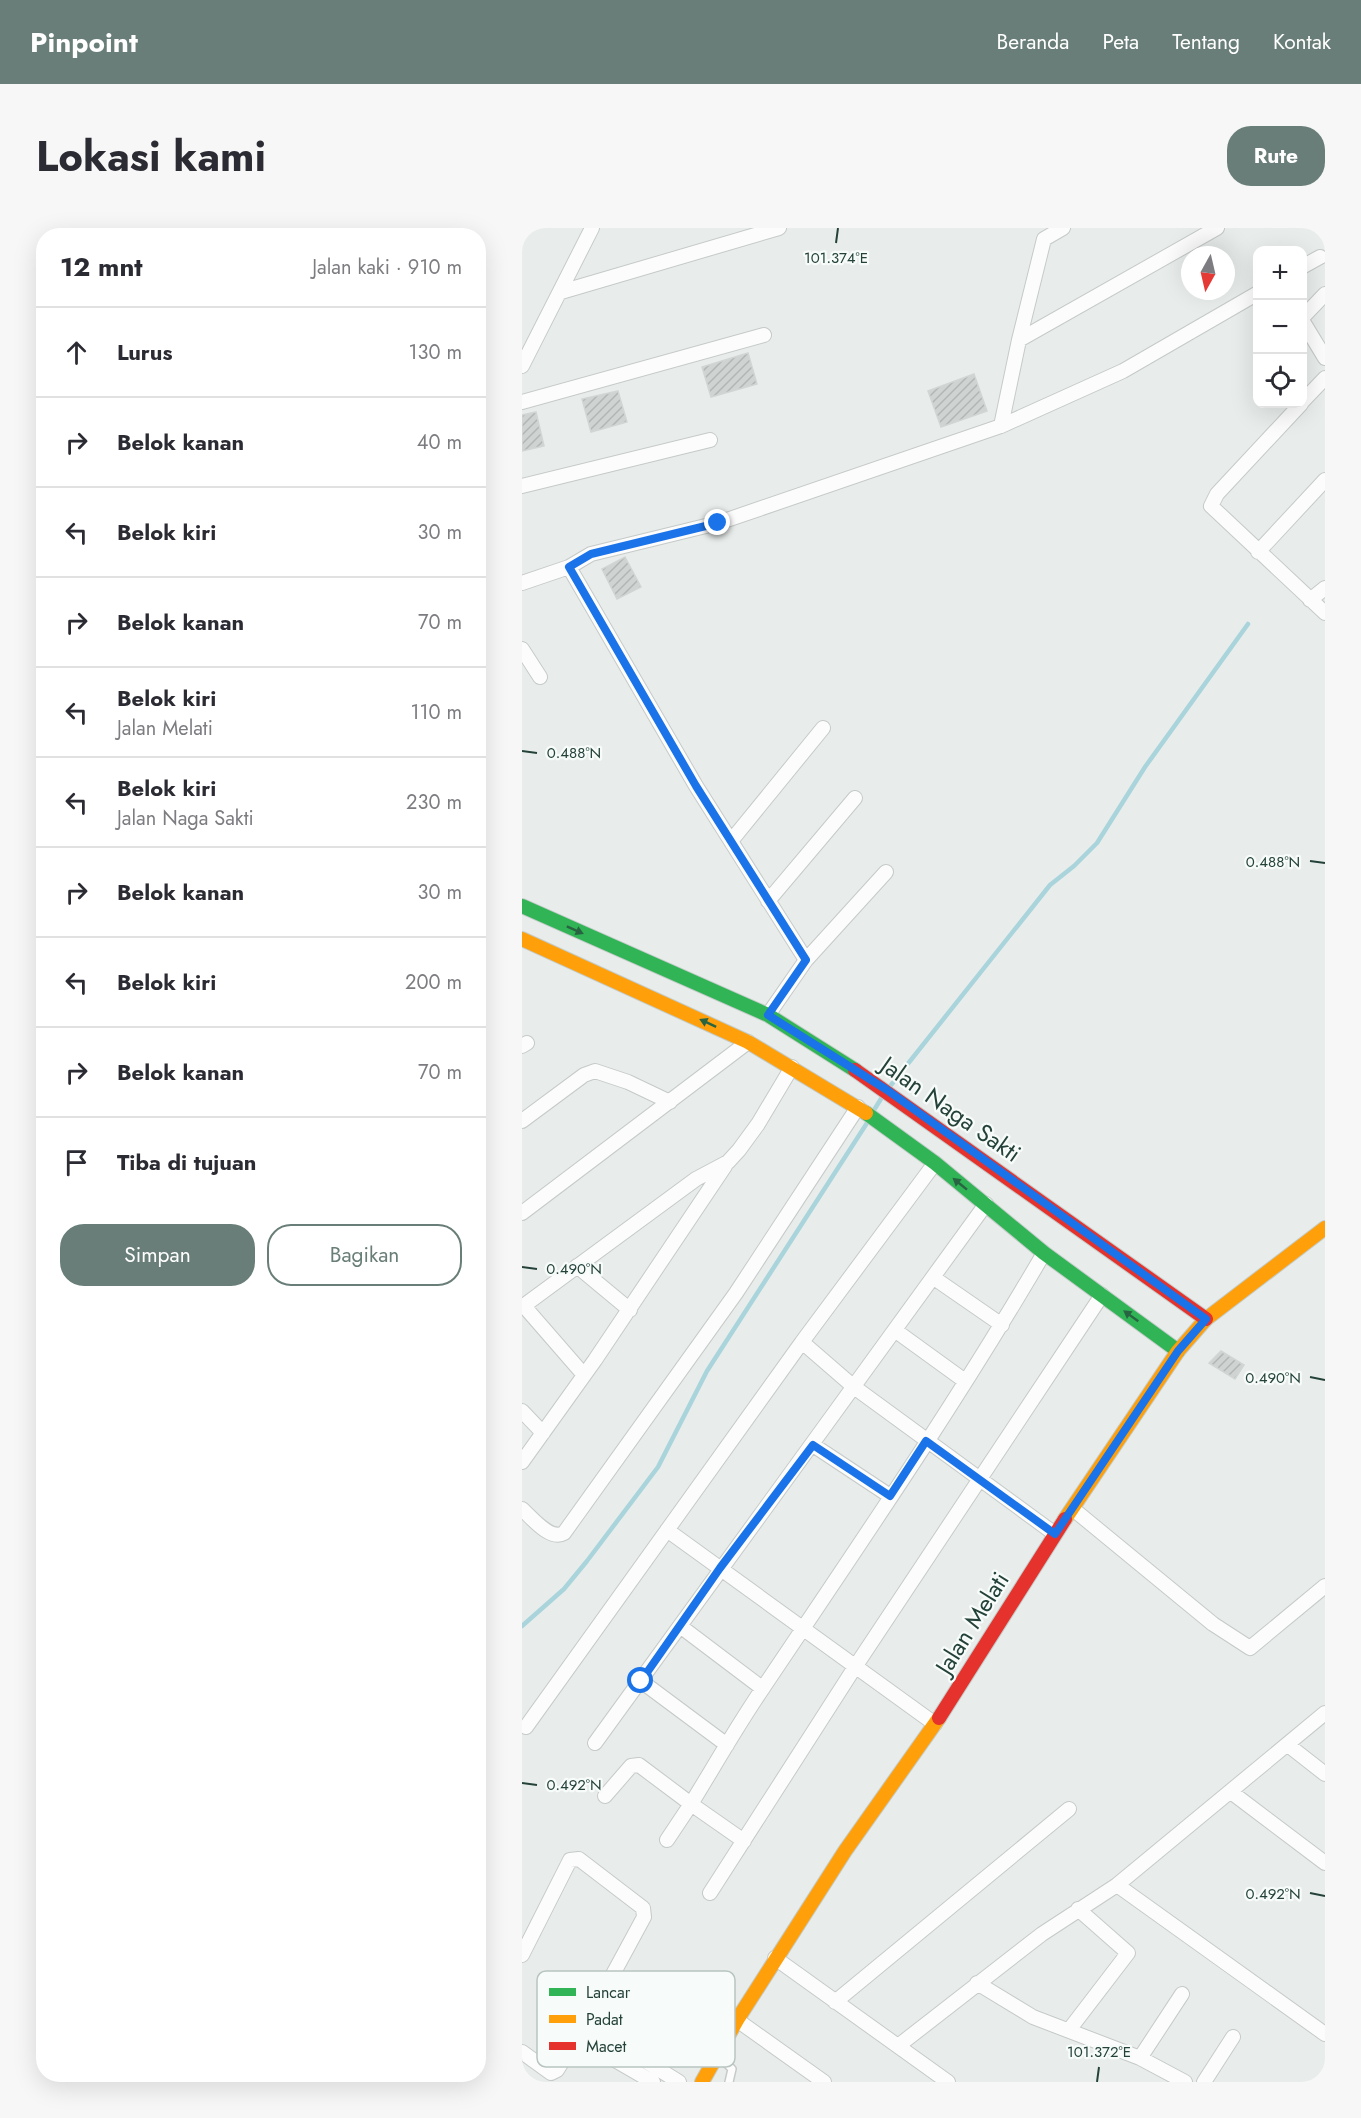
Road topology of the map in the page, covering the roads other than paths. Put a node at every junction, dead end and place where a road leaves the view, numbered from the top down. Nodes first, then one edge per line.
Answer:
1 (592, 228) edge
2 (779, 228) edge
3 (1063, 228) edge
4 (1216, 228) edge
5 (1320, 257) dead end
6 (1307, 264) edge
7 (561, 292) junction
8 (1325, 294) edge
9 (1253, 295) edge
10 (1307, 314) edge
11 (1307, 327) edge
12 (764, 335) dead end
13 (1019, 340) junction
14 (1325, 358) edge
15 (522, 366) edge
16 (1325, 378) edge
17 (1307, 398) edge
18 (522, 402) edge
19 (1297, 408) edge
20 (1001, 426) junction
21 (710, 440) dead end
22 (1325, 480) edge
23 (522, 486) edge
24 (1258, 552) junction
25 (569, 567) junction
26 (522, 583) edge
27 (1325, 588) edge
28 (1310, 600) junction
29 (1325, 613) edge
30 (522, 649) edge
31 (540, 677) dead end
32 (823, 728) dead end
33 (855, 798) dead end
34 (731, 841) junction
35 (886, 872) dead end
36 (768, 901) junction
37 (522, 906) edge
38 (522, 939) edge
39 (806, 960) junction
40 (768, 1015) junction
41 (748, 1042) junction
42 (792, 1067) junction
43 (670, 1102) junction
44 (858, 1107) junction
45 (522, 1121) edge
46 (728, 1162) junction
47 (936, 1163) junction
48 (986, 1204) junction
49 (523, 1208) edge
50 (1325, 1228) edge
51 (1044, 1253) junction
52 (577, 1266) junction
53 (934, 1278) junction
54 (1102, 1295) junction
55 (523, 1306) edge
56 (630, 1310) junction
57 (1206, 1319) junction
58 (1002, 1325) junction
59 (896, 1330) junction
60 (802, 1342) junction
61 (1178, 1351) junction
62 (584, 1375) junction
63 (965, 1381) junction
64 (854, 1387) junction
65 (522, 1411) edge
66 (543, 1433) junction
67 (926, 1441) junction
68 (813, 1445) junction
69 (522, 1462) edge
70 (981, 1479) junction
71 (890, 1496) junction
72 (522, 1509) edge
73 (1073, 1509) junction
74 (667, 1530) junction
75 (1055, 1534) junction
76 (720, 1568) junction
77 (1323, 1592) edge
78 (680, 1626) junction
79 (805, 1629) junction
80 (855, 1667) junction
81 (641, 1681) junction
82 (762, 1688) junction
83 (1325, 1713) edge
84 (935, 1724) junction
85 (526, 1727) dead end
86 (595, 1743) dead end
87 (1288, 1744) junction
88 (727, 1745) junction
89 (1325, 1774) edge
90 (1231, 1792) junction
91 (605, 1796) dead end
92 (691, 1804) junction
93 (1069, 1809) dead end
94 (668, 1840) dead end
95 (744, 1841) junction
96 (1325, 1863) edge
97 (1117, 1885) junction
98 (710, 1893) dead end
99 (1078, 1909) junction
100 (522, 1955) edge
101 (776, 1958) junction
102 (615, 1971) edge
103 (977, 1983) junction
104 (1182, 1994) dead end
105 (835, 2002) junction
106 (737, 2020) junction
107 (735, 2024) edge
108 (1070, 2030) junction
109 (1325, 2034) edge
110 (1233, 2037) dead end
111 (898, 2046) junction
112 (522, 2052) edge
113 (1140, 2058) junction
114 (537, 2063) edge
115 (543, 2067) edge
116 (557, 2067) edge
117 (627, 2067) edge
118 (655, 2067) edge
119 (711, 2067) edge
120 (730, 2067) edge
121 (815, 2079) edge
122 (653, 2082) edge
123 (679, 2082) edge
124 (702, 2082) edge
125 (729, 2082) edge
126 (948, 2082) edge
127 (1185, 2082) edge
128 (1204, 2082) edge

1 - 7 street
2 - 7 street
3 - 13 street
4 - 13 street
5 - 6 street
7 - 15 street
8 - 10 street
9 - 20 street
11 - 14 street
12 - 18 street
13 - 20 street
16 - 17 street
19 - 24 street
20 - 25 street
21 - 23 street
22 - 24 street
24 - 28 street
25 - 26 street
25 - 34 street
27 - 28 street
28 - 29 street
30 - 31 street
32 - 34 street
33 - 36 street
34 - 36 street
35 - 39 street
36 - 39 street
37 -> 40 main road, Jalan Naga Sakti
41 -> 38 main road
39 - 40 street
40 - 57 main road, Jalan Naga Sakti
41 - 42 main road
41 - 43 street
42 - 44 main road
42 - 46 street
43 - 45 street
43 - 49 street
44 - 47 main road
44 - 72 street
46 - 52 street
46 - 56 street
48 -> 47 main road
47 - 60 street
48 - 51 main road
48 - 53 street
50 - 57 main road, Jalan Melati
51 - 54 main road
51 - 58 street
52 - 55 street
52 - 56 street
53 - 58 street
53 - 59 street
61 -> 54 main road
54 - 70 street
55 - 62 street
56 - 62 street
57 - 61 main road, Jalan Melati
58 - 63 street
59 - 63 street
59 - 64 street
60 - 64 street
60 - 74 street
61 - 73 main road, Jalan Melati
62 - 66 street
63 - 67 street
64 - 67 street
64 - 68 street
65 - 66 street
66 - 69 street
67 - 70 street
67 - 71 street
68 - 71 street
68 - 76 street
70 - 75 street
70 - 80 street
71 - 79 street
73 - 75 main road, Jalan Melati
73 - 77 street
74 - 76 street
74 - 85 street
75 - 84 main road, Jalan Melati
76 - 78 street
76 - 79 street
78 - 81 street
78 - 82 street
79 - 80 street
79 - 82 street
80 - 84 street
80 - 95 street
81 - 86 street
81 - 88 street
82 - 88 street
83 - 87 street
84 - 101 main road, Jalan Melati
87 - 89 street
87 - 90 street
88 - 92 street
90 - 96 street
90 - 97 street
91 - 92 street
92 - 94 street
92 - 95 street
93 - 105 street
95 - 98 street
97 - 99 street
97 - 109 street
99 - 103 street
99 - 108 street
100 - 102 street
101 - 105 street
101 - 106 main road, Jalan Melati
103 - 108 street
103 - 111 street
104 - 113 street
105 - 111 street
106 - 107 main road, Jalan Melati
106 - 121 street
108 - 113 street
110 - 128 street
111 - 126 street
112 - 114 street
113 - 127 street
115 - 116 street
117 - 122 street
118 - 123 street
119 - 124 main road, Jalan Melati
120 - 125 lane

